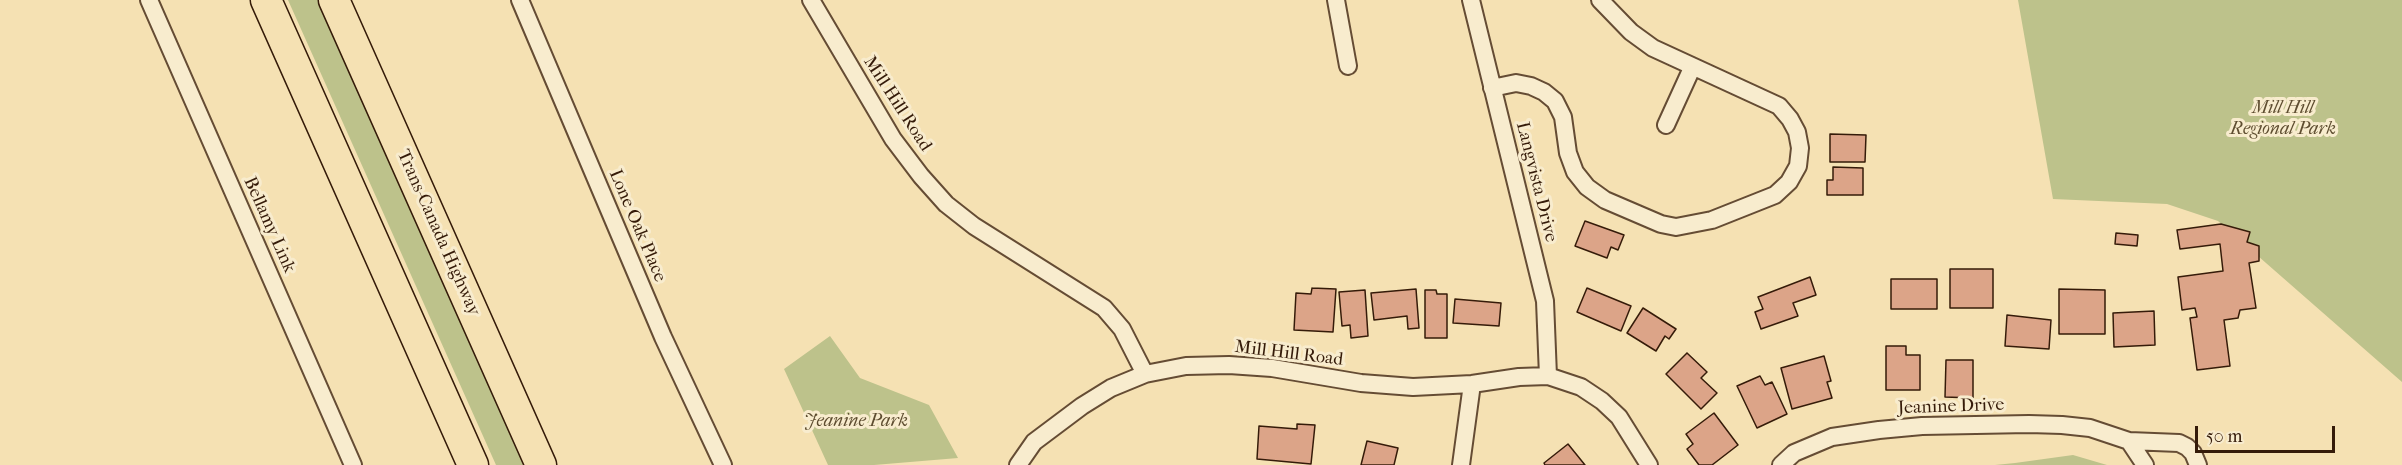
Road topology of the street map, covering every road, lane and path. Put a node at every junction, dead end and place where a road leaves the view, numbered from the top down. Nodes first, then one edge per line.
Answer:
1 (149, 0) edge
2 (266, 0) edge
3 (334, 0) edge
4 (520, 0) edge
5 (811, 0) edge
6 (1336, 0) edge
7 (1471, 0) edge
8 (1600, 0) edge
9 (1348, 66) dead end
10 (1692, 68) junction
11 (1492, 88) junction
12 (1666, 125) dead end
13 (1145, 374) junction
14 (1548, 376) junction
15 (1472, 384) junction
16 (2129, 441) junction
17 (353, 465) edge
18 (473, 465) edge
19 (541, 465) edge
20 (723, 465) edge
21 (1018, 465) edge
22 (1461, 465) edge
23 (1649, 465) edge
24 (1781, 465) edge
25 (2145, 465) edge
26 (2198, 465) edge

1 - 17 street, Bellamy Link
2 - 18 highway
3 - 19 highway, Trans-Canada Highway
4 - 20 street, Lone Oak Place
5 - 13 street, Mill Hill Road
6 - 9 street
7 - 11 street, Langvista Drive
8 - 10 street
10 - 11 street
10 - 12 street
11 - 14 street, Langvista Drive
13 - 15 street, Mill Hill Road
13 - 21 street
14 - 15 street, Mill Hill Road
14 - 23 street, Mill Hill Road
15 - 22 street
16 - 24 street, Jeanine Drive
16 - 25 street
16 - 26 street, Jeanine Drive

